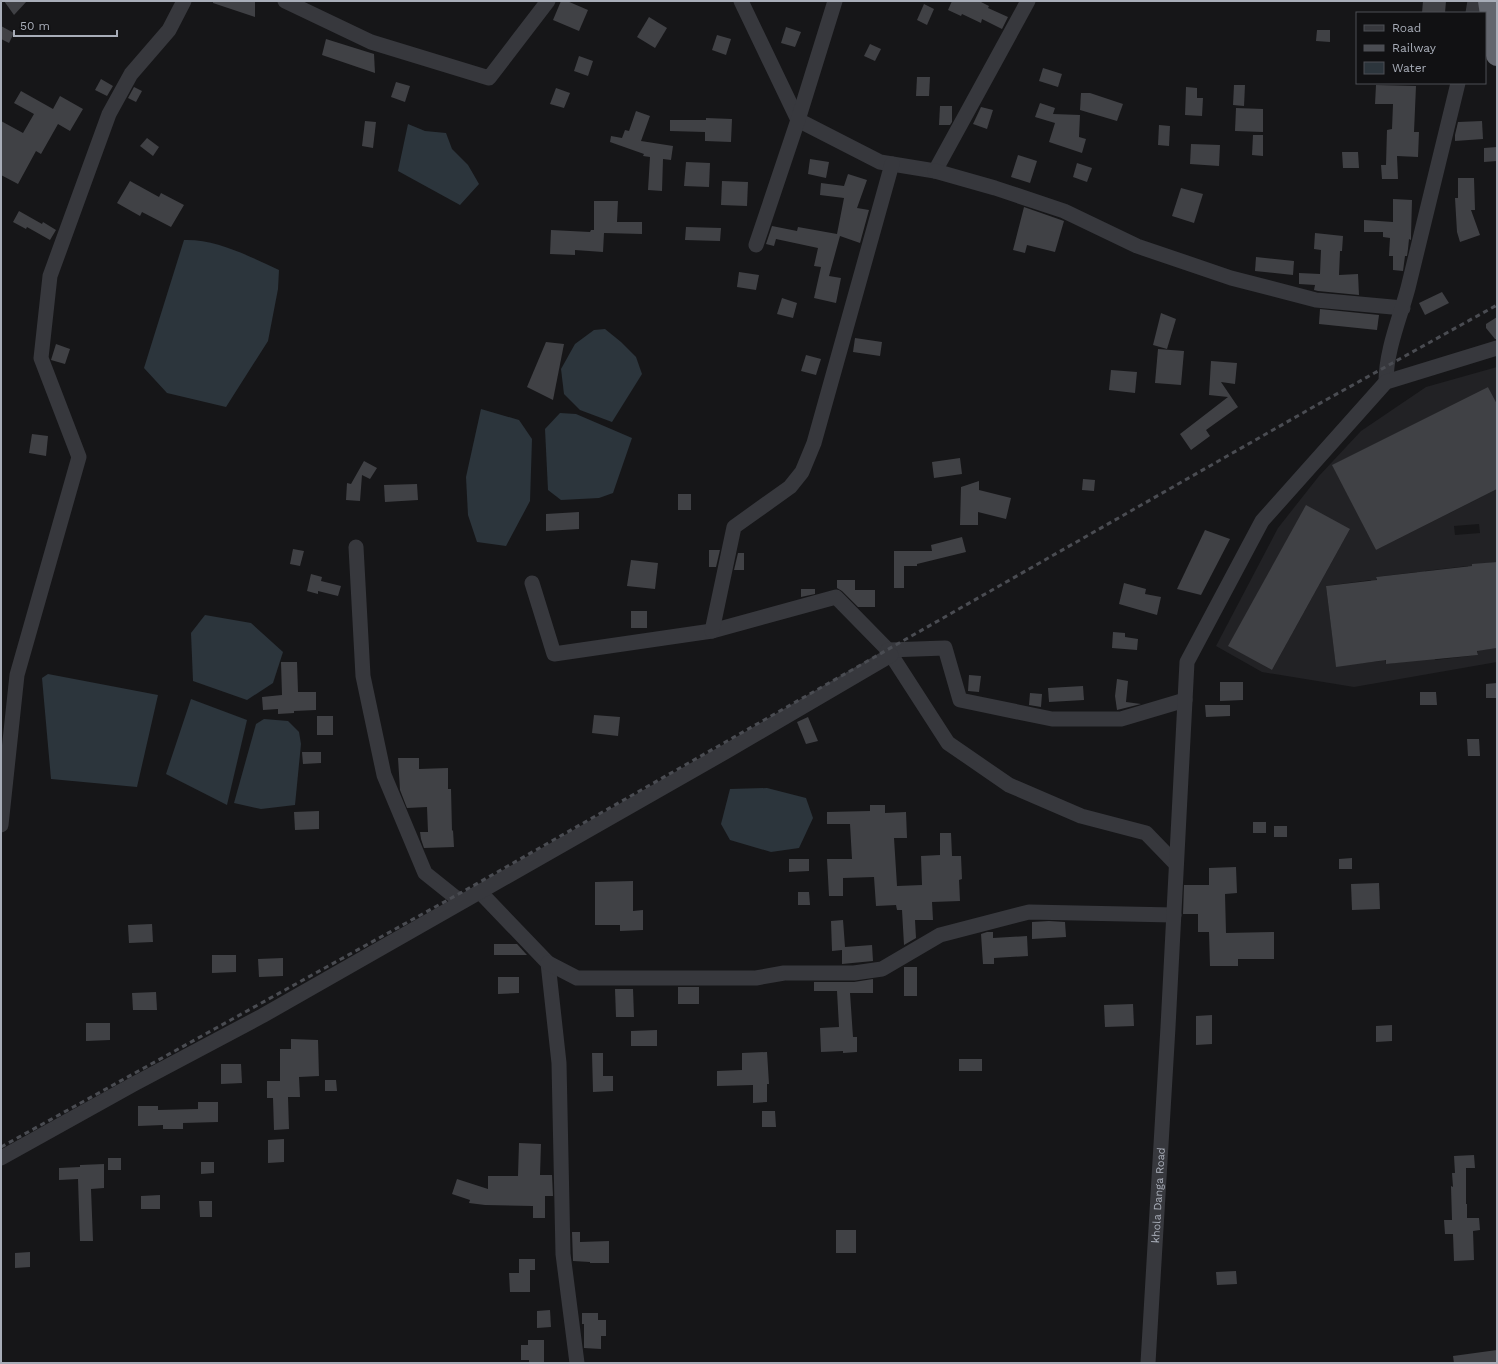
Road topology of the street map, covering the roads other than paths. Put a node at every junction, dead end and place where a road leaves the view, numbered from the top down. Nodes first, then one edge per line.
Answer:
1 (184, 1) edge
2 (284, 1) edge
3 (548, 1) edge
4 (741, 1) edge
5 (836, 1) edge
6 (1028, 1) edge
7 (1475, 1) edge
8 (1489, 1) edge
9 (1473, 12) edge
10 (1497, 55) edge
11 (1458, 84) edge
12 (798, 120) junction
13 (892, 164) junction
14 (935, 171) junction
15 (756, 245) dead end
16 (1403, 308) junction
17 (1497, 348) edge
18 (1386, 382) junction
19 (356, 547) dead end
20 (532, 583) dead end
21 (712, 631) junction
22 (889, 653) junction
23 (1185, 700) junction
24 (1, 825) edge
25 (1176, 864) junction
26 (479, 891) junction
27 (463, 900) junction
28 (1174, 915) junction
29 (548, 963) junction
30 (1, 1158) edge
31 (576, 1363) edge
32 (1148, 1363) edge

1 - 24 street
2 - 3 street
4 - 12 street
5 - 12 street
6 - 14 street
7 - 9 street
8 - 10 highway
11 - 16 street
12 - 13 street
12 - 15 street
13 - 14 street
13 - 21 street
14 - 16 street
16 - 18 street
17 - 18 street
18 - 23 street, khola Danga Road
19 - 27 street
20 - 21 street
21 - 22 street
22 - 23 street
22 - 25 street
22 - 26 street
23 - 25 street, khola Danga Road
25 - 28 street, khola Danga Road
26 - 27 street
26 - 29 street
27 - 30 street
28 - 29 street
28 - 32 street, khola Danga Road
29 - 31 street

